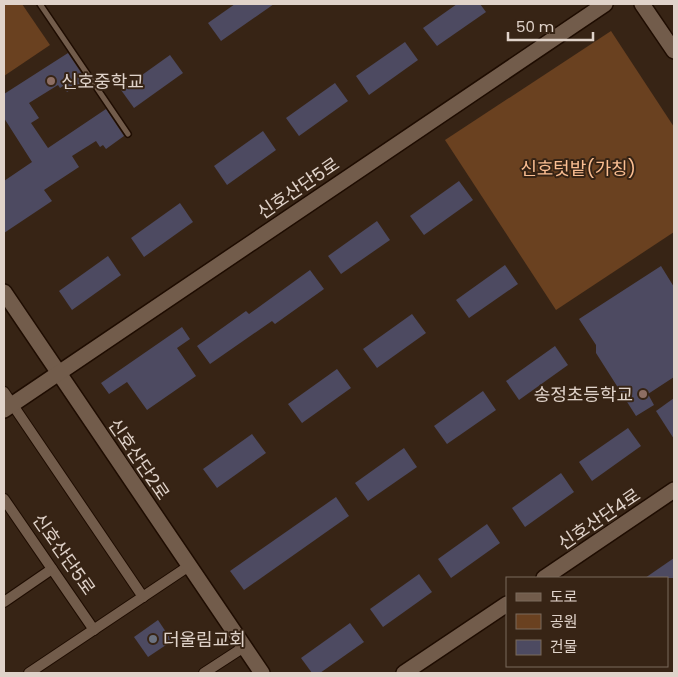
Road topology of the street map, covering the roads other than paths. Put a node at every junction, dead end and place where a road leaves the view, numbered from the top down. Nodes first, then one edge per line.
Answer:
1 (40, 4) edge
2 (605, 4) edge
3 (642, 4) edge
4 (674, 51) edge
5 (128, 134) dead end
6 (4, 292) edge
7 (58, 373) junction
8 (7, 402) edge
9 (674, 490) edge
10 (5, 504) edge
11 (189, 566) junction
12 (52, 569) junction
13 (545, 577) edge
14 (143, 597) junction
15 (4, 602) edge
16 (506, 605) edge
17 (94, 630) junction
18 (244, 647) junction
19 (29, 673) edge
20 (204, 673) edge
21 (262, 673) edge
22 (404, 673) edge

1 - 5 lane
2 - 7 main road, 신호산단5로
3 - 4 main road
6 - 7 main road, 신호산단2로
7 - 8 main road, 신호산단5로
7 - 11 main road, 신호산단2로
8 - 14 street, 신호산단5로
9 - 13 main road, 신호산단4로
10 - 12 street, 신호산단5로
11 - 14 street
11 - 18 main road, 신호산단2로
12 - 15 street
12 - 17 street, 신호산단5로
14 - 17 street
16 - 22 main road
17 - 19 street
18 - 20 street
18 - 21 main road, 신호산단2로

